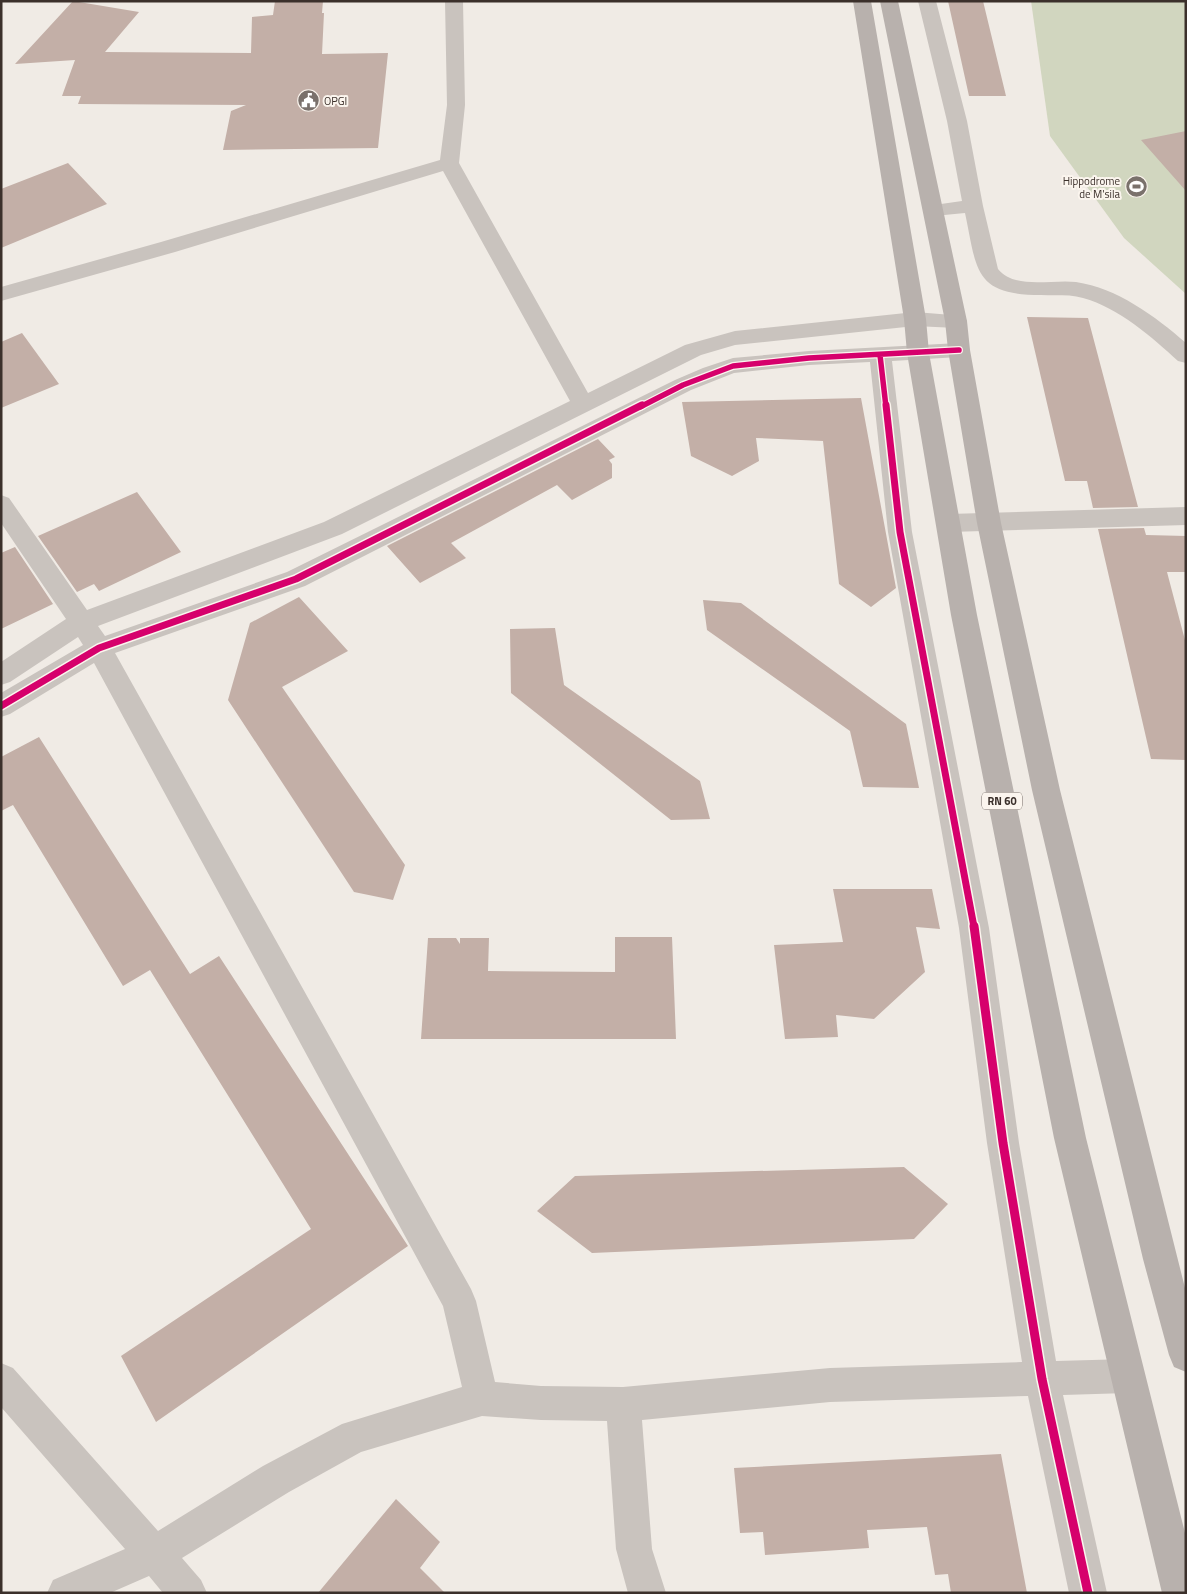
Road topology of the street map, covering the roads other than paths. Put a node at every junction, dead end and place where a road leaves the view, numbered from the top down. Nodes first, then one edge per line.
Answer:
1 (454, 1) edge
2 (862, 1) edge
3 (889, 1) edge
4 (927, 1) edge
5 (449, 163) junction
6 (973, 206) junction
7 (934, 210) junction
8 (1, 294) edge
9 (915, 319) junction
10 (956, 321) junction
11 (959, 350) junction
12 (918, 353) junction
13 (880, 355) junction
14 (1186, 356) edge
15 (582, 403) junction
16 (1, 504) edge
17 (1186, 516) edge
18 (949, 523) junction
19 (990, 524) junction
20 (81, 622) junction
21 (99, 648) junction
22 (1, 675) edge
23 (1, 706) edge
24 (1186, 1355) edge
25 (1128, 1376) junction
26 (1042, 1379) junction
27 (1, 1380) edge
28 (482, 1399) junction
29 (623, 1404) junction
30 (154, 1555) junction
31 (66, 1593) edge
32 (188, 1593) edge
33 (647, 1593) edge
34 (1088, 1593) edge
35 (1181, 1593) edge

1 - 5 street
2 - 9 main road, RN 60
3 - 7 main road
4 - 6 street
5 - 8 street
5 - 15 street
6 - 7 street
6 - 14 street
7 - 10 main road
9 - 10 street
9 - 12 main road, RN 60
9 - 15 street
10 - 11 main road
11 - 12 street
11 - 19 main road
12 - 13 street
12 - 18 main road, RN 60
13 - 21 street
13 - 26 street
15 - 20 street
16 - 20 street
17 - 19 street
18 - 19 street
18 - 25 main road, RN 60
19 - 24 main road
20 - 21 street
20 - 22 street
21 - 23 street
21 - 28 street
25 - 26 street
25 - 35 main road, RN 60
26 - 29 street
26 - 34 street
27 - 30 street
28 - 29 street
28 - 30 street
29 - 33 street
30 - 31 street
30 - 32 street

